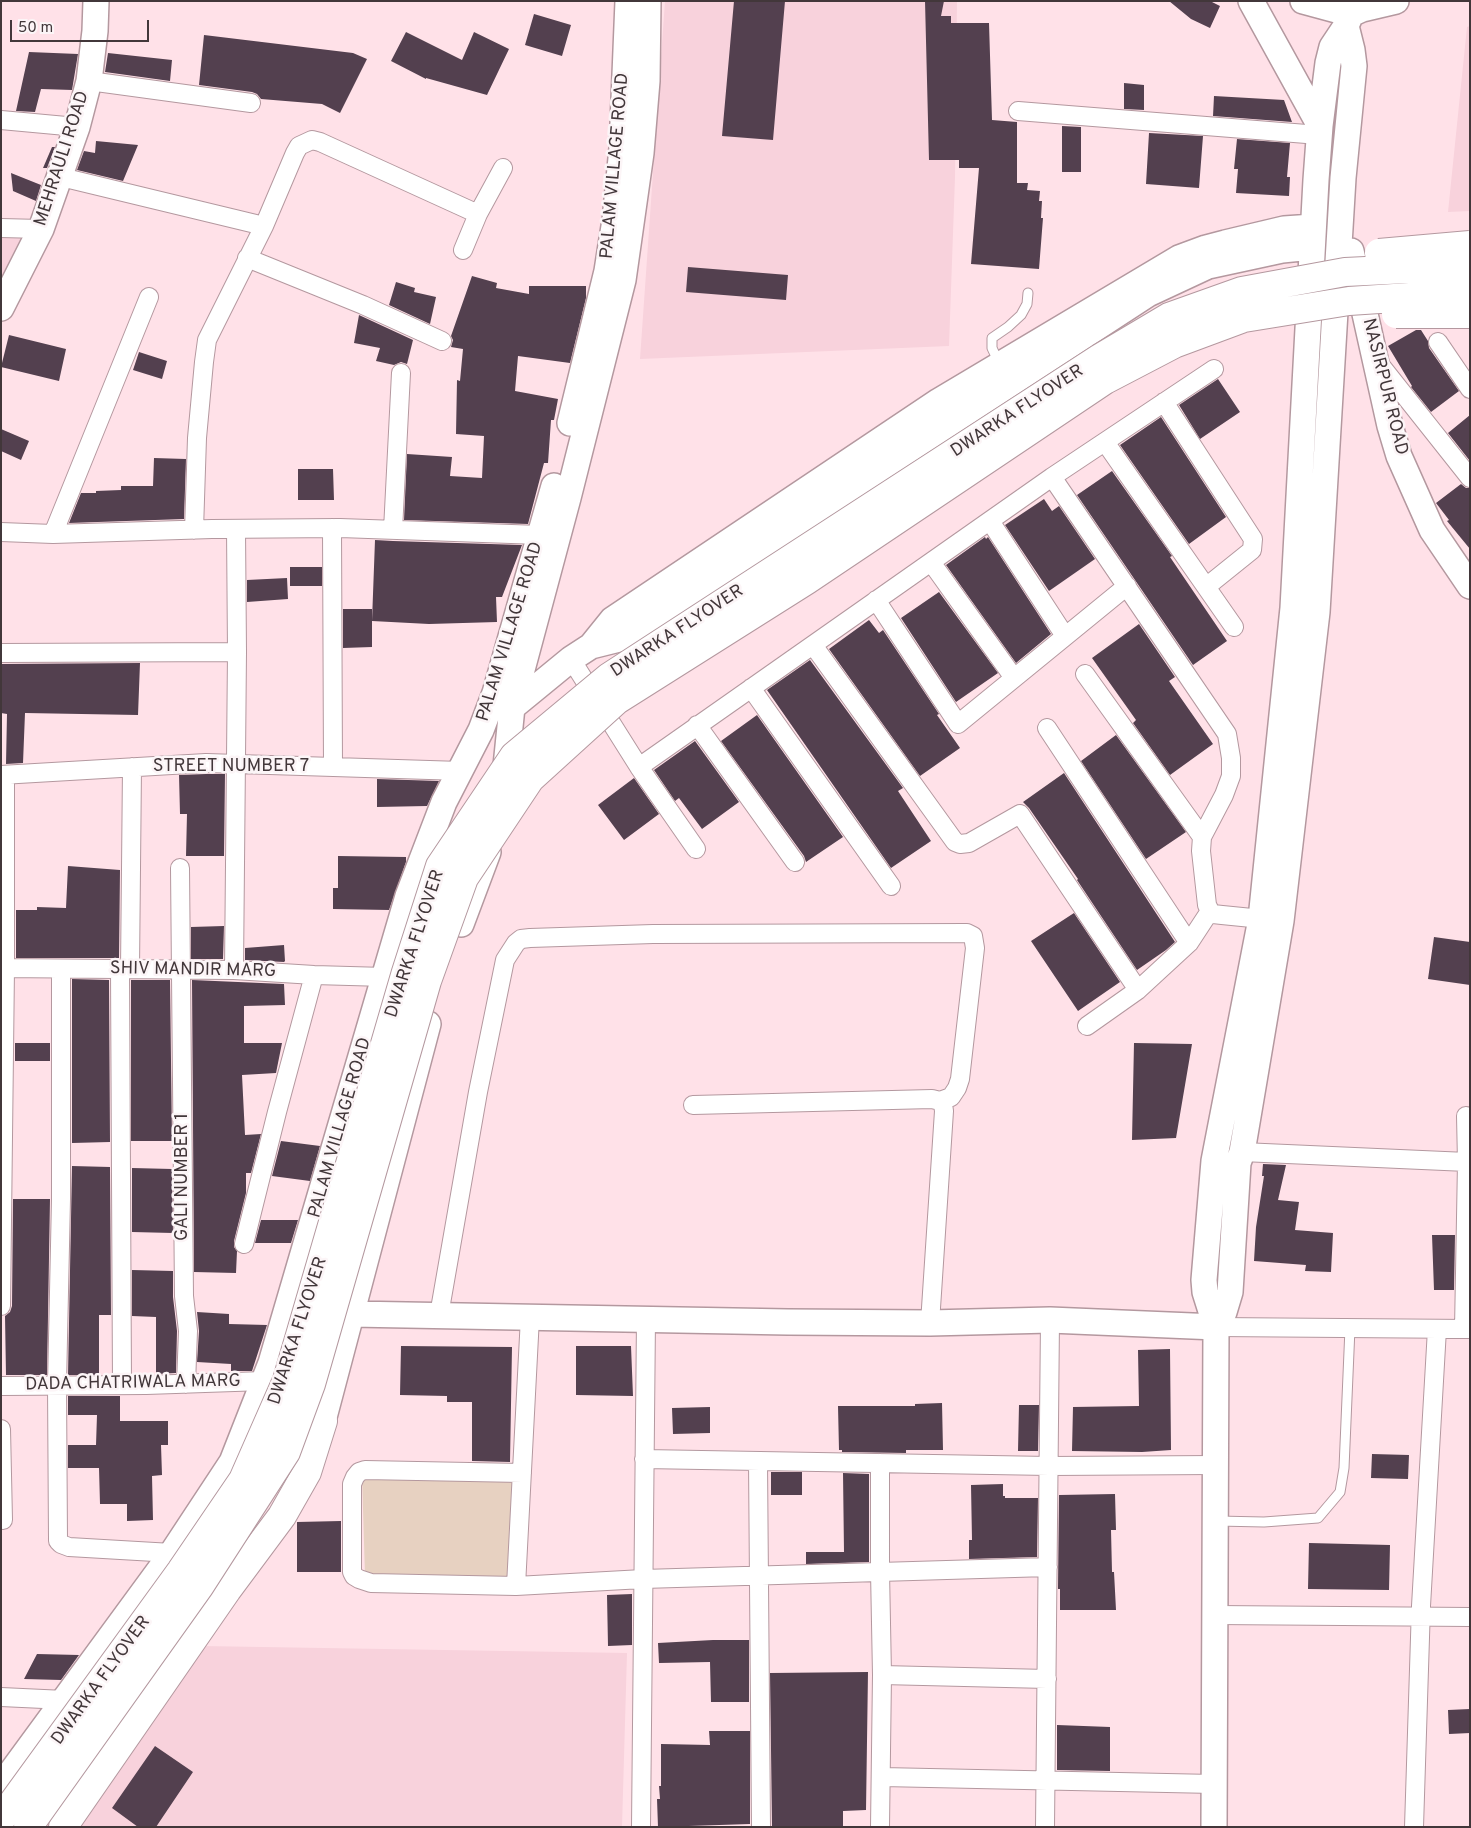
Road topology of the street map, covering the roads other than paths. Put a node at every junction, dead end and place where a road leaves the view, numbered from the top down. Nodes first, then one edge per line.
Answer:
1 (96, 1) edge
2 (628, 1) edge
3 (648, 1) edge
4 (1251, 1) edge
5 (1303, 1) edge
6 (1396, 1) edge
7 (1348, 20) junction
8 (89, 80) junction
9 (251, 103) dead end
10 (1018, 111) dead end
11 (1, 120) edge
12 (77, 126) junction
13 (1320, 130) junction
14 (503, 168) dead end
15 (61, 177) junction
16 (478, 214) junction
17 (264, 226) junction
18 (1, 228) edge
19 (41, 229) junction
20 (1340, 236) junction
21 (1313, 237) junction
22 (1470, 245) edge
23 (463, 250) dead end
24 (247, 258) junction
25 (1470, 266) edge
26 (1288, 283) junction
27 (1470, 293) edge
28 (1028, 294) dead end
29 (149, 297) dead end
30 (1, 308) edge
31 (1280, 312) junction
32 (1470, 314) edge
33 (442, 341) dead end
34 (1438, 342) dead end
35 (1376, 360) junction
36 (1000, 365) junction
37 (1214, 369) dead end
38 (401, 373) dead end
39 (1470, 389) edge
40 (1164, 402) junction
41 (1105, 442) junction
42 (1052, 477) junction
43 (1470, 478) edge
44 (990, 521) junction
45 (332, 528) junction
46 (236, 529) junction
47 (194, 530) junction
48 (393, 530) junction
49 (1, 532) edge
50 (53, 534) junction
51 (540, 536) junction
52 (931, 562) junction
53 (1127, 586) junction
54 (1470, 586) edge
55 (1206, 587) junction
56 (876, 600) junction
57 (1234, 627) dead end
58 (1065, 636) junction
59 (813, 644) junction
60 (1, 652) edge
61 (237, 652) junction
62 (581, 652) junction
63 (1085, 674) dead end
64 (1014, 678) junction
65 (751, 688) junction
66 (1295, 703) junction
67 (512, 707) junction
68 (697, 725) junction
69 (1047, 728) dead end
70 (481, 730) junction
71 (236, 764) junction
72 (132, 767) junction
73 (333, 767) junction
74 (638, 767) junction
75 (461, 771) junction
76 (3, 775) edge
77 (1202, 837) junction
78 (696, 849) dead end
79 (795, 862) dead end
80 (180, 868) dead end
81 (891, 886) dead end
82 (1210, 911) junction
83 (1271, 920) junction
84 (1189, 943) junction
85 (3, 968) edge
86 (61, 969) junction
87 (125, 969) junction
88 (181, 970) junction
89 (234, 970) junction
90 (314, 975) junction
91 (385, 976) junction
92 (1138, 990) junction
93 (1087, 1026) dead end
94 (940, 1101) junction
95 (693, 1105) dead end
96 (1466, 1116) dead end
97 (1242, 1152) junction
98 (1467, 1162) junction
99 (244, 1244) dead end
100 (289, 1304) junction
101 (1, 1306) edge
102 (352, 1314) junction
103 (439, 1315) junction
104 (530, 1317) junction
105 (646, 1319) junction
106 (1050, 1320) junction
107 (930, 1323) junction
108 (1216, 1327) junction
109 (1350, 1328) junction
110 (1436, 1329) junction
111 (1467, 1329) edge
112 (264, 1381) junction
113 (122, 1384) junction
114 (186, 1384) junction
115 (57, 1385) junction
116 (1, 1386) edge
117 (323, 1421) junction
118 (1, 1429) edge
119 (644, 1460) junction
120 (758, 1461) junction
121 (880, 1463) junction
122 (1216, 1465) junction
123 (1048, 1466) junction
124 (522, 1473) junction
125 (3, 1520) dead end
126 (1216, 1521) junction
127 (172, 1553) junction
128 (1048, 1567) junction
129 (880, 1571) junction
130 (759, 1576) junction
131 (642, 1578) junction
132 (516, 1586) junction
133 (1215, 1615) junction
134 (1422, 1616) junction
135 (1470, 1617) edge
136 (882, 1676) junction
137 (1047, 1679) junction
138 (1, 1698) edge
139 (65, 1700) junction
140 (10, 1762) edge
141 (882, 1777) junction
142 (1046, 1780) junction
143 (1214, 1784) junction
144 (1, 1786) edge
145 (1, 1818) edge
146 (28, 1827) edge
147 (43, 1827) edge
148 (63, 1827) edge
149 (641, 1827) edge
150 (761, 1827) edge
151 (880, 1827) edge
152 (1045, 1827) edge
153 (1214, 1827) edge
154 (1414, 1827) edge

1 - 8 street, MEHRAULI ROAD
2 - 51 street, PALAM VILLAGE ROAD
3 - 67 street, PALAM VILLAGE ROAD
4 - 13 street
5 - 7 street
6 - 7 street
7 - 13 street
7 - 20 street
8 - 9 street
8 - 12 street, MEHRAULI ROAD
10 - 13 street
11 - 12 street
12 - 15 street, MEHRAULI ROAD
13 - 21 street
14 - 16 street
15 - 17 street
15 - 19 street, MEHRAULI ROAD
16 - 17 street
16 - 23 street
17 - 24 street
18 - 19 street
19 - 30 street, MEHRAULI ROAD
20 - 35 street, NASIRPUR ROAD
20 - 66 street
21 - 36 street
21 - 62 street
21 - 66 street
22 - 26 main road, bridge
24 - 33 street
24 - 47 street
25 - 26 main road, DWARKA FLYOVER, bridge
26 - 145 main road, DWARKA FLYOVER, bridge
27 - 31 main road, DWARKA FLYOVER, bridge
28 - 36 lane
29 - 50 street
31 - 32 main road, bridge
31 - 146 main road, DWARKA FLYOVER, bridge
34 - 39 street
35 - 43 street
35 - 54 street, NASIRPUR ROAD
36 - 62 street
37 - 40 street
38 - 48 street
40 - 41 street
40 - 55 street
41 - 42 street
41 - 55 street
42 - 44 street
42 - 53 street
44 - 52 street
44 - 58 street
45 - 46 street
45 - 48 street
45 - 73 street
46 - 47 street
46 - 61 street
47 - 50 street
48 - 51 street
49 - 50 street
51 - 70 street, PALAM VILLAGE ROAD
52 - 56 street
52 - 64 street
53 - 58 street
53 - 77 street
55 - 57 street
56 - 59 street
56 - 64 street
58 - 64 street
59 - 65 street
59 - 92 street
60 - 61 street
61 - 71 street
62 - 67 street
62 - 74 street
63 - 77 street
65 - 68 street
65 - 81 street
66 - 83 street
67 - 70 street
67 - 102 street, PALAM VILLAGE ROAD
68 - 74 street
68 - 79 street
69 - 84 street
70 - 75 street, PALAM VILLAGE ROAD
71 - 72 street, STREET NUMBER 7
71 - 73 street, STREET NUMBER 7
71 - 89 street
72 - 76 street, STREET NUMBER 7
72 - 87 street
73 - 75 street, STREET NUMBER 7
74 - 78 street
75 - 91 street, PALAM VILLAGE ROAD
76 - 85 street
77 - 82 street
80 - 88 street, GALI NUMBER 1
82 - 83 street
82 - 84 street
83 - 97 street
83 - 108 street
84 - 92 street
85 - 86 street, SHIV MANDIR MARG
85 - 101 street
86 - 87 street, SHIV MANDIR MARG
86 - 115 street
87 - 88 street, SHIV MANDIR MARG
87 - 113 street
88 - 89 street, SHIV MANDIR MARG
88 - 114 street, GALI NUMBER 1
89 - 90 street, SHIV MANDIR MARG
90 - 91 street, SHIV MANDIR MARG
90 - 99 street
91 - 100 street, PALAM VILLAGE ROAD
92 - 93 street
94 - 95 street
94 - 103 street
94 - 107 street
96 - 98 street
97 - 98 street
97 - 108 street
98 - 111 street
100 - 102 street
100 - 112 street, PALAM VILLAGE ROAD
102 - 103 street
102 - 117 street, PALAM VILLAGE ROAD
103 - 104 street
104 - 105 street
104 - 124 street
105 - 107 street
105 - 119 street
106 - 107 street
106 - 108 street
106 - 123 street
108 - 109 street
108 - 122 street
109 - 110 street
109 - 126 lane
110 - 111 street
110 - 134 street
112 - 114 street, DADA CHATRIWALA MARG
112 - 127 street, PALAM VILLAGE ROAD
113 - 114 street, DADA CHATRIWALA MARG
113 - 115 street, DADA CHATRIWALA MARG
115 - 116 street, DADA CHATRIWALA MARG
115 - 127 street
117 - 147 street, PALAM VILLAGE ROAD
117 - 148 main road
118 - 125 street
119 - 120 street
119 - 131 street
120 - 121 street
120 - 130 street
121 - 123 street
121 - 129 street
122 - 123 street
122 - 126 street
123 - 128 street
124 - 132 street
124 - 132 street
126 - 133 street
127 - 139 street, PALAM VILLAGE ROAD
128 - 129 street
128 - 137 street
129 - 130 street
129 - 136 street
130 - 131 street
130 - 150 street
131 - 132 street
131 - 149 street
133 - 134 street
133 - 143 street
134 - 135 street
134 - 154 street
136 - 137 street
136 - 141 street
137 - 142 street
138 - 139 street
139 - 140 street, PALAM VILLAGE ROAD
140 - 144 street, PALAM VILLAGE ROAD
141 - 142 street
141 - 151 street
142 - 143 street
142 - 152 street
143 - 153 street

